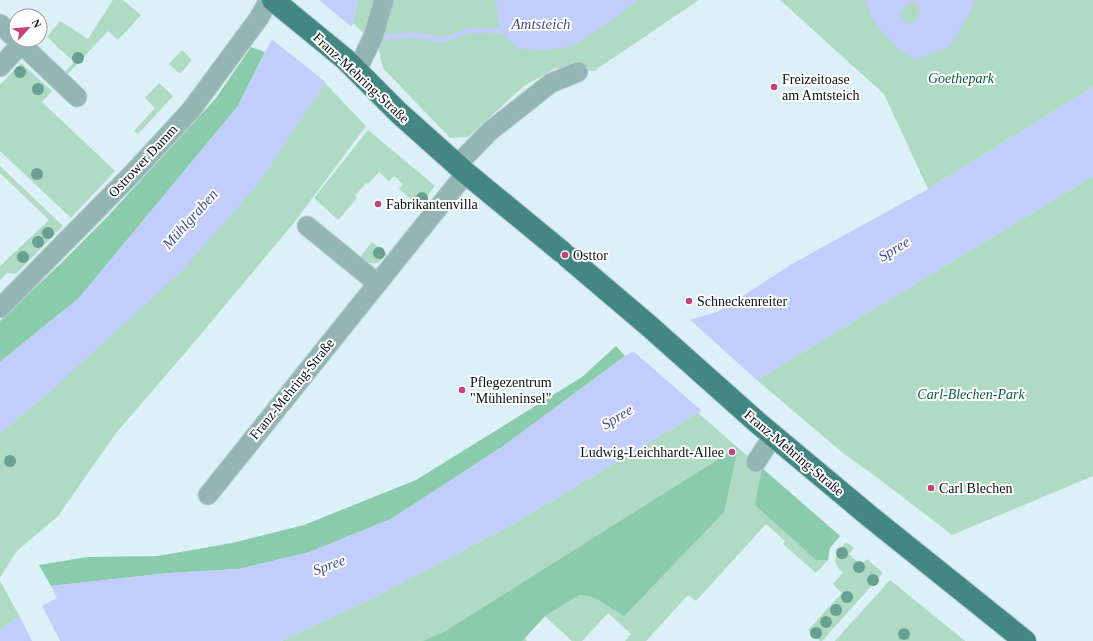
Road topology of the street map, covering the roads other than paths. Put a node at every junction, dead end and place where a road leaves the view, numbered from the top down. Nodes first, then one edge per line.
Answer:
1 (384, 0) edge
2 (276, 4) edge
3 (0, 24) edge
4 (8, 32) edge
5 (13, 48) edge
6 (25, 48) edge
7 (351, 64) junction
8 (0, 67) edge
9 (578, 72) dead end
10 (77, 97) dead end
11 (462, 169) junction
12 (307, 226) dead end
13 (377, 283) junction
14 (0, 308) edge
15 (773, 436) junction
16 (756, 462) dead end
17 (208, 495) dead end
18 (1026, 641) edge

1 - 7 street
2 - 7 main road, Franz-Mehring-Straße
2 - 14 street, Ostrower Damm
3 - 4 street
5 - 8 street
6 - 10 street
7 - 11 main road, Franz-Mehring-Straße
9 - 11 street
11 - 13 street, Franz-Mehring-Straße
11 - 15 main road, Franz-Mehring-Straße
12 - 13 street
13 - 17 street, Franz-Mehring-Straße
15 - 16 street
15 - 18 main road, Franz-Mehring-Straße

